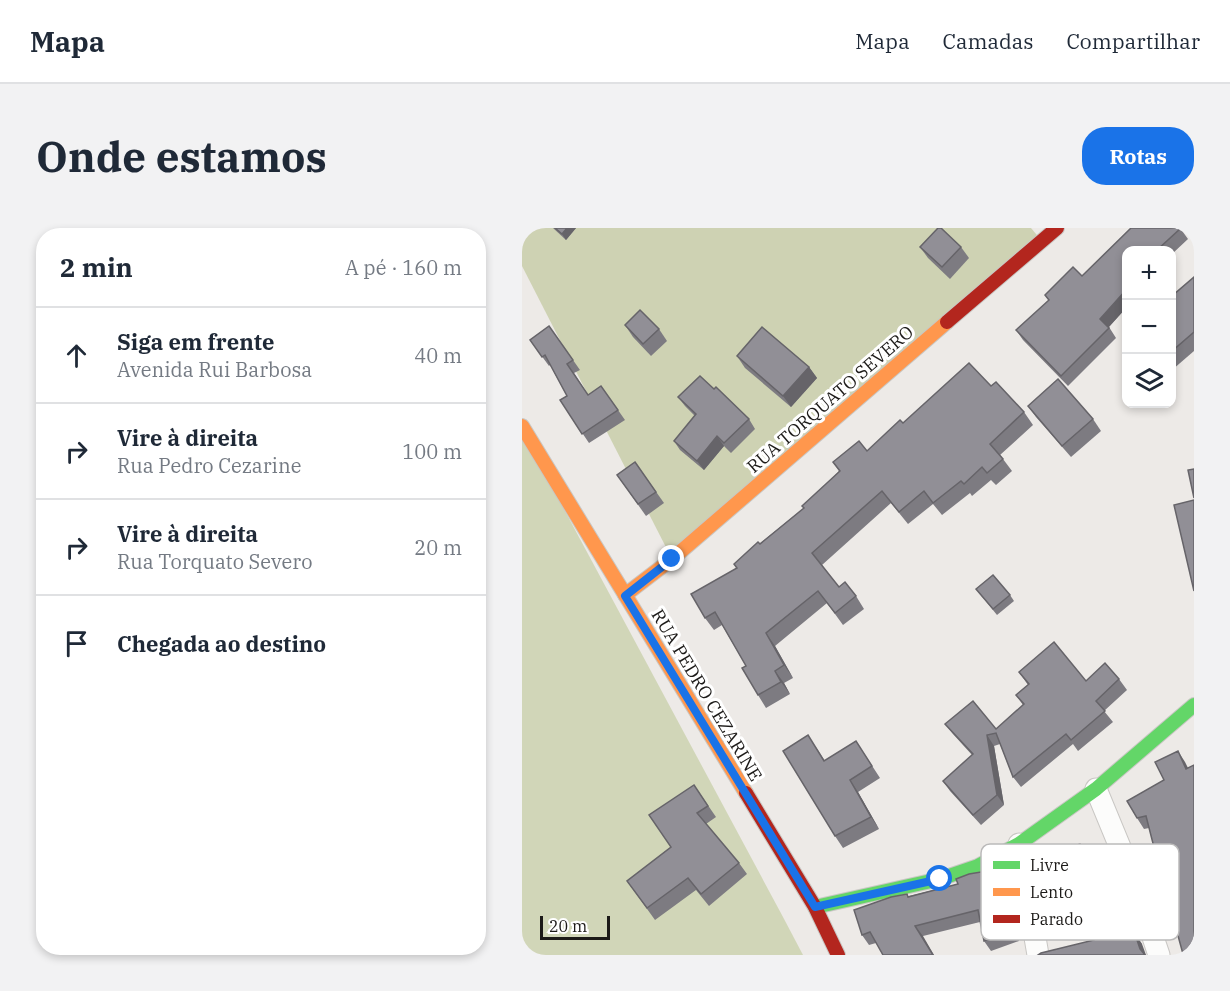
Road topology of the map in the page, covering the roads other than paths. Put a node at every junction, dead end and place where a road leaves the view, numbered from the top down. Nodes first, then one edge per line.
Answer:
1 (1057, 228) edge
2 (522, 426) edge
3 (625, 596) junction
4 (1194, 705) edge
5 (1096, 789) junction
6 (1019, 844) edge
7 (1119, 844) edge
8 (981, 864) edge
9 (815, 907) junction
10 (1035, 940) edge
11 (1154, 940) edge
12 (838, 955) edge
13 (1038, 955) edge
14 (1159, 955) edge

1 - 3 street, RUA TORQUATO SEVERO
2 - 3 street, RUA PEDRO CEZARINE
3 - 9 street, RUA PEDRO CEZARINE
4 - 5 street
5 - 6 street
5 - 7 street
8 - 9 street
9 - 12 street, RUA PEDRO CEZARINE
10 - 13 street
11 - 14 street

